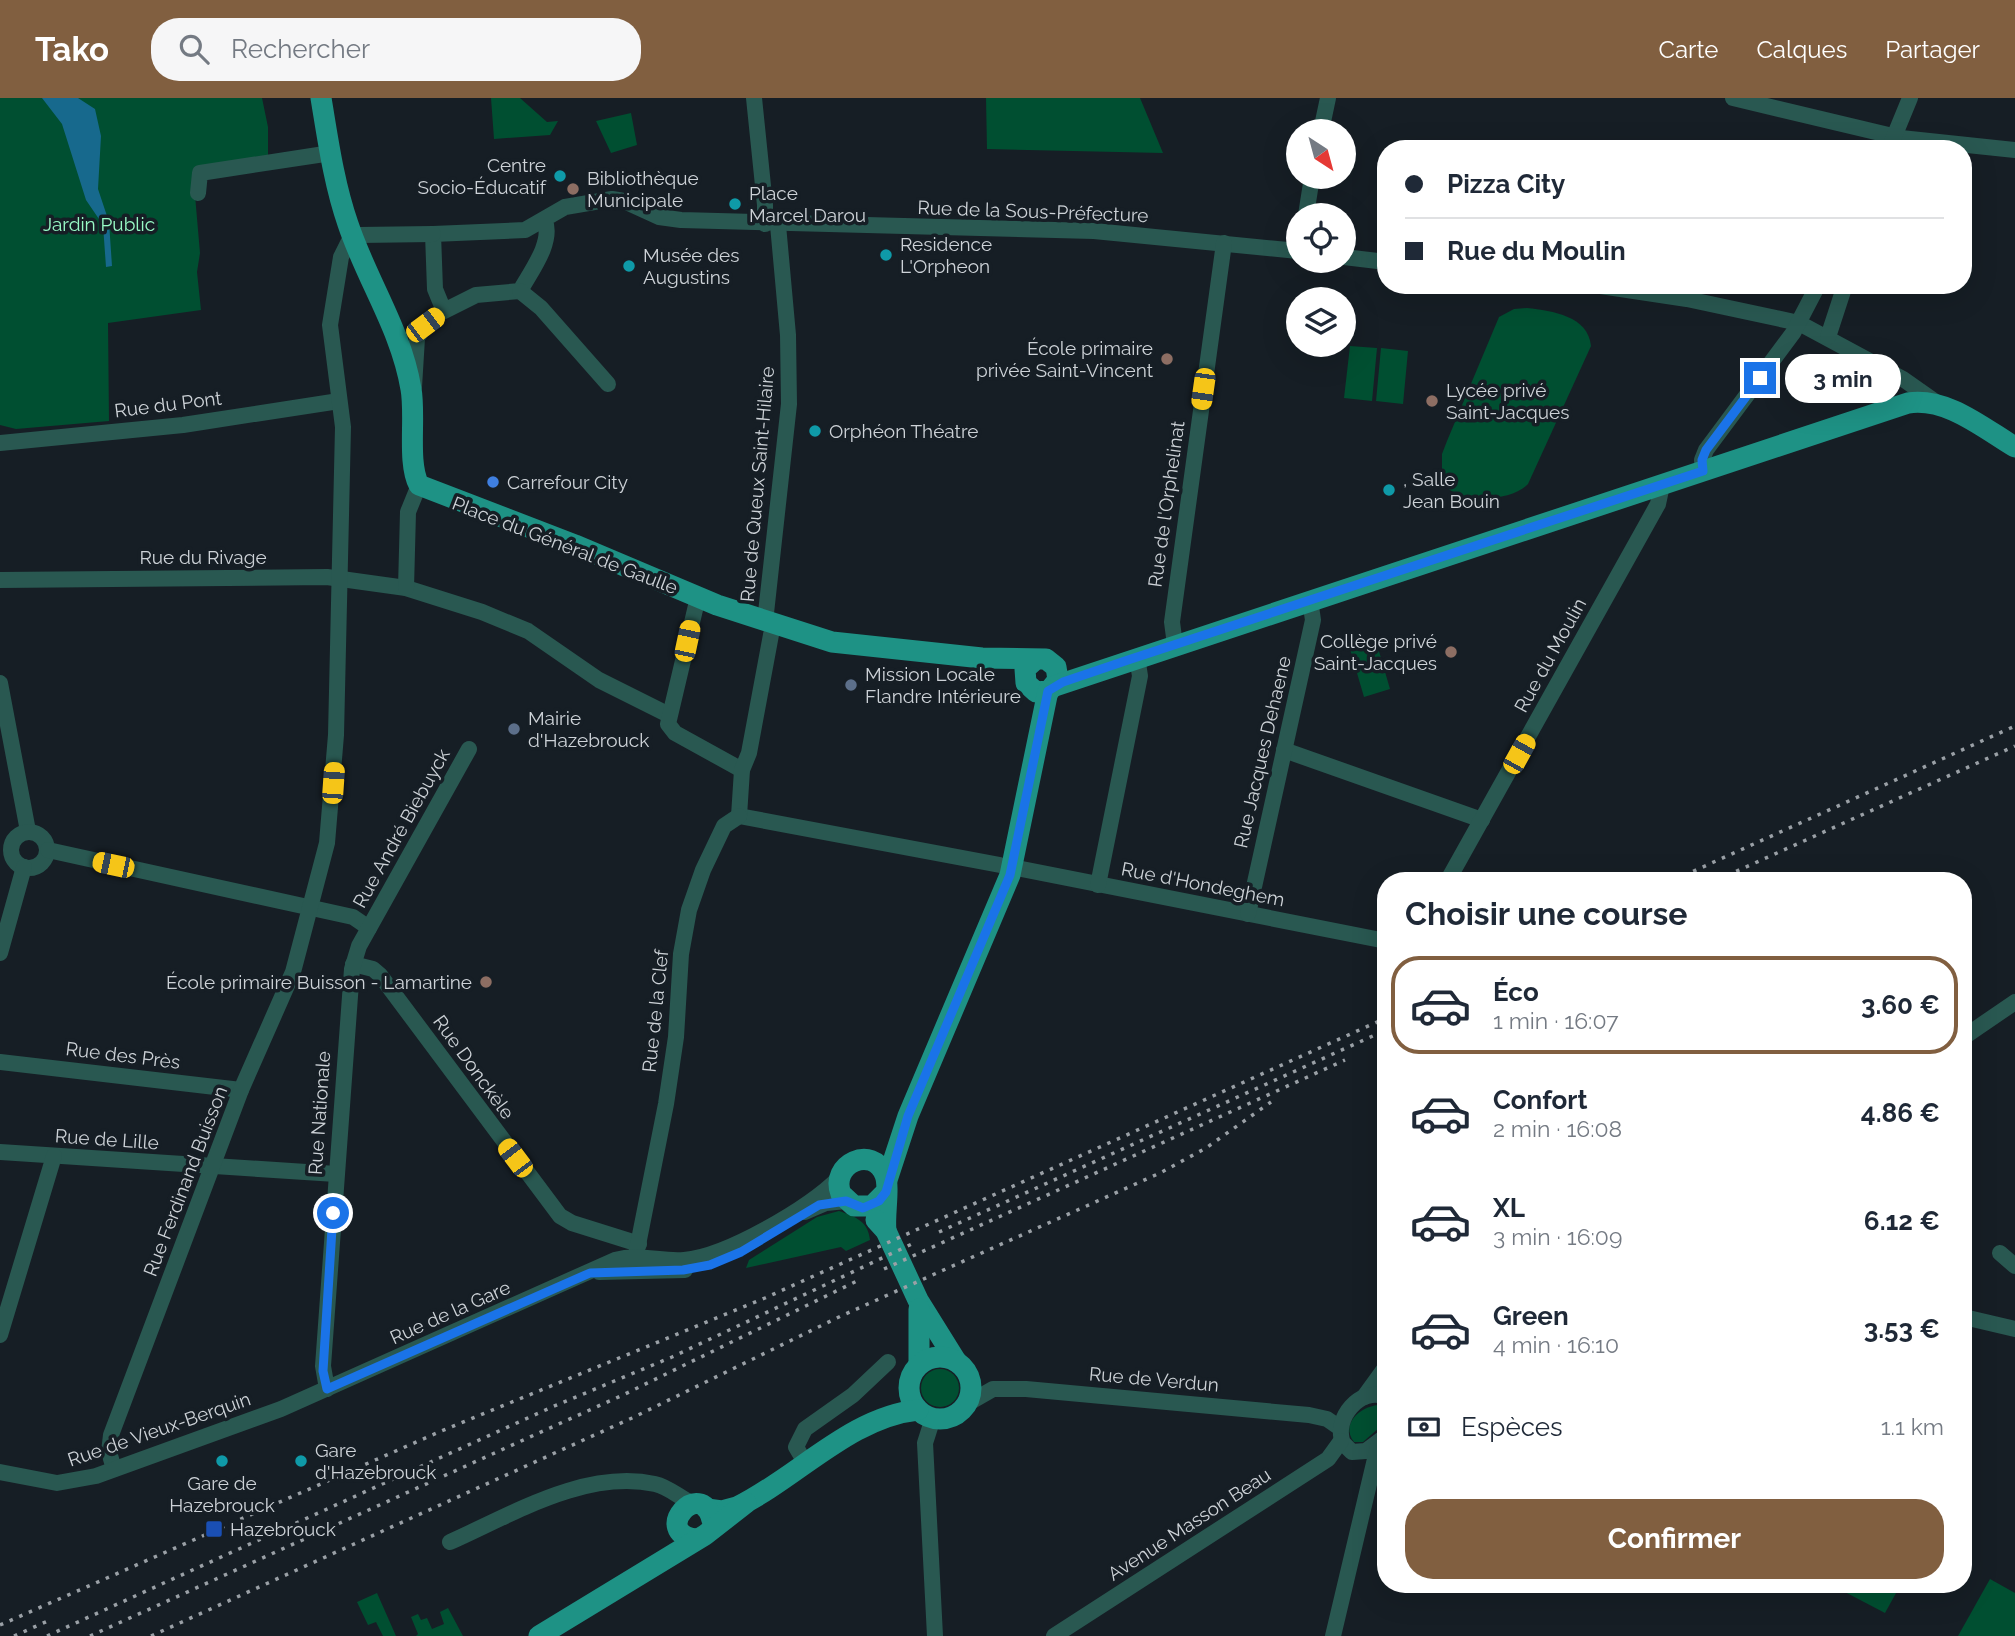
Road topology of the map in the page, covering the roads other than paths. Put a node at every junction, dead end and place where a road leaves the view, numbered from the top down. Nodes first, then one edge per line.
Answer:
1 (321, 98) edge
2 (754, 98) edge
3 (1328, 98) edge
4 (1732, 98) edge
5 (1910, 98) edge
6 (1324, 119) edge
7 (1881, 140) edge
8 (1893, 140) edge
9 (1972, 148) edge
10 (2015, 150) edge
11 (331, 153) junction
12 (198, 193) dead end
13 (545, 220) junction
14 (771, 224) junction
15 (433, 234) junction
16 (353, 238) junction
17 (1223, 243) junction
18 (1286, 250) edge
19 (1356, 258) edge
20 (1377, 261) edge
21 (520, 291) junction
22 (1654, 294) edge
23 (1813, 294) edge
24 (1842, 294) edge
25 (444, 311) junction
26 (1798, 323) junction
27 (425, 325) junction
28 (396, 336) junction
29 (1828, 337) junction
30 (1888, 372) junction
31 (608, 384) dead end
32 (412, 396) junction
33 (339, 401) junction
34 (1908, 403) junction
35 (1940, 405) junction
36 (0, 443) edge
37 (2015, 447) edge
38 (1703, 471) junction
39 (419, 485) junction
40 (1661, 485) junction
41 (340, 578) junction
42 (0, 580) edge
43 (406, 588) junction
44 (698, 597) junction
45 (1310, 600) junction
46 (769, 623) junction
47 (1175, 645) junction
48 (1133, 658) junction
49 (1041, 678) junction
50 (0, 683) edge
51 (668, 715) junction
52 (469, 749) dead end
53 (1284, 750) junction
54 (742, 769) junction
55 (739, 816) junction
56 (1482, 820) junction
57 (28, 831) junction
58 (6, 842) edge
59 (48, 850) junction
60 (1006, 866) junction
61 (24, 867) junction
62 (1453, 872) edge
63 (1098, 885) junction
64 (312, 908) junction
65 (1248, 914) junction
66 (369, 928) junction
67 (1377, 939) edge
68 (0, 953) edge
69 (353, 964) junction
70 (2015, 1002) edge
71 (1972, 1032) edge
72 (0, 1062) edge
73 (241, 1090) junction
74 (908, 1116) junction
75 (0, 1152) edge
76 (54, 1156) junction
77 (869, 1160) junction
78 (212, 1167) junction
79 (336, 1174) junction
80 (839, 1178) junction
81 (886, 1186) junction
82 (854, 1204) junction
83 (886, 1231) junction
84 (2000, 1253) dead end
85 (636, 1257) junction
86 (2015, 1266) edge
87 (918, 1300) junction
88 (1972, 1319) edge
89 (2015, 1329) edge
90 (0, 1335) edge
91 (956, 1361) junction
92 (888, 1362) dead end
93 (914, 1373) junction
94 (1377, 1379) edge
95 (327, 1389) junction
96 (1377, 1394) edge
97 (1364, 1398) junction
98 (965, 1405) junction
99 (926, 1414) junction
100 (856, 1433) junction
101 (1341, 1434) junction
102 (1377, 1443) edge
103 (1355, 1452) junction
104 (1377, 1459) edge
105 (806, 1464) junction
106 (114, 1469) junction
107 (0, 1472) edge
108 (1369, 1487) junction
109 (694, 1522) junction
110 (450, 1542) dead end
111 (544, 1635) edge
112 (522, 1636) edge
113 (935, 1636) edge
114 (1054, 1636) edge
115 (1333, 1636) edge

1 - 11 main road
2 - 14 street, Rue de Queux Saint-Hilaire
3 - 6 street
4 - 7 street
5 - 8 street
9 - 10 street
11 - 12 street
11 - 16 main road
13 - 14 street, Rue de la Sous-Préfecture
13 - 15 street, Rue de la Sous-Préfecture
13 - 21 street
14 - 17 street, Rue de la Sous-Préfecture
14 - 46 street, Rue de Queux Saint-Hilaire
15 - 16 street, Rue de la Sous-Préfecture
15 - 25 street
16 - 28 main road
16 - 33 street, Rue Ferdinand Buisson
17 - 18 street, Rue de la Sous-Préfecture
17 - 47 street, Rue de l'Orphelinat
19 - 20 street
21 - 25 street
21 - 31 street
22 - 26 street
23 - 26 street
24 - 29 street
25 - 27 street
26 - 29 street
26 - 38 street
27 - 28 street
27 - 32 street
28 - 32 main road
29 - 30 street
30 - 34 street
30 - 35 street
32 - 39 main road
33 - 36 street, Rue du Pont
33 - 41 street, Rue Ferdinand Buisson
34 - 35 main road
34 - 38 main road
35 - 37 main road
38 - 40 main road
39 - 43 street
39 - 44 main road, Place du Général de Gaulle
40 - 45 main road
40 - 56 street, Rue du Moulin
41 - 42 street, Rue du Rivage
41 - 43 street, Rue du Rivage
41 - 64 street, Rue Ferdinand Buisson
43 - 51 street
44 - 46 main road
44 - 51 street, Place du Général de Gaulle
45 - 47 main road
45 - 53 street, Rue Jacques Dehaene
46 - 49 main road
46 - 54 street, Rue de Queux Saint-Hilaire
47 - 48 main road
48 - 49 main road
48 - 63 street
49 - 60 main road
50 - 57 street
51 - 54 street
52 - 66 street, Rue André Biebuyck
53 - 56 street
53 - 65 street, Rue Jacques Dehaene
54 - 55 street
55 - 60 street, Rue d'Hondeghem
55 - 85 street, Rue de la Clef
56 - 62 street, Rue du Moulin
57 - 58 street
57 - 59 street
58 - 61 street
59 - 61 street
59 - 64 street
60 - 63 street, Rue d'Hondeghem
60 - 74 main road
61 - 68 street
63 - 65 street, Rue d'Hondeghem
64 - 66 street
64 - 73 street, Rue Ferdinand Buisson
65 - 67 street, Rue d'Hondeghem
66 - 69 street, Rue Nationale
69 - 79 street, Rue Nationale
69 - 85 street, Rue Donckèle
70 - 71 street
72 - 73 street, Rue des Près
73 - 78 street, Rue Ferdinand Buisson
74 - 77 main road
74 - 81 main road
75 - 76 street, Rue de Lille
76 - 78 street, Rue de Lille
76 - 90 street
77 - 80 main road
77 - 81 main road
78 - 79 street, Rue de Lille
78 - 106 street, Rue Ferdinand Buisson
79 - 95 street, Rue Nationale
80 - 82 main road
80 - 85 street
81 - 82 main road
81 - 83 main road
82 - 83 main road
82 - 85 street
83 - 87 main road
84 - 86 street
85 - 95 street, Rue de la Gare
87 - 91 main road
87 - 93 main road
88 - 89 street
91 - 93 main road
91 - 98 main road
92 - 105 street
93 - 99 main road
93 - 100 main road
94 - 97 street, Avenue Masson Beau
95 - 106 street, Rue de Vieux-Berquin
96 - 97 street
97 - 101 street, Avenue Masson Beau
98 - 99 main road
98 - 101 street, Rue de Verdun
99 - 100 main road
99 - 113 street
100 - 105 main road
101 - 103 street, Rue de Verdun
101 - 114 street, Avenue Masson Beau
102 - 103 street
103 - 108 street
104 - 108 street
105 - 109 main road
106 - 107 street, Rue de Vieux-Berquin
108 - 115 street
109 - 110 street
109 - 111 main road
109 - 112 main road

